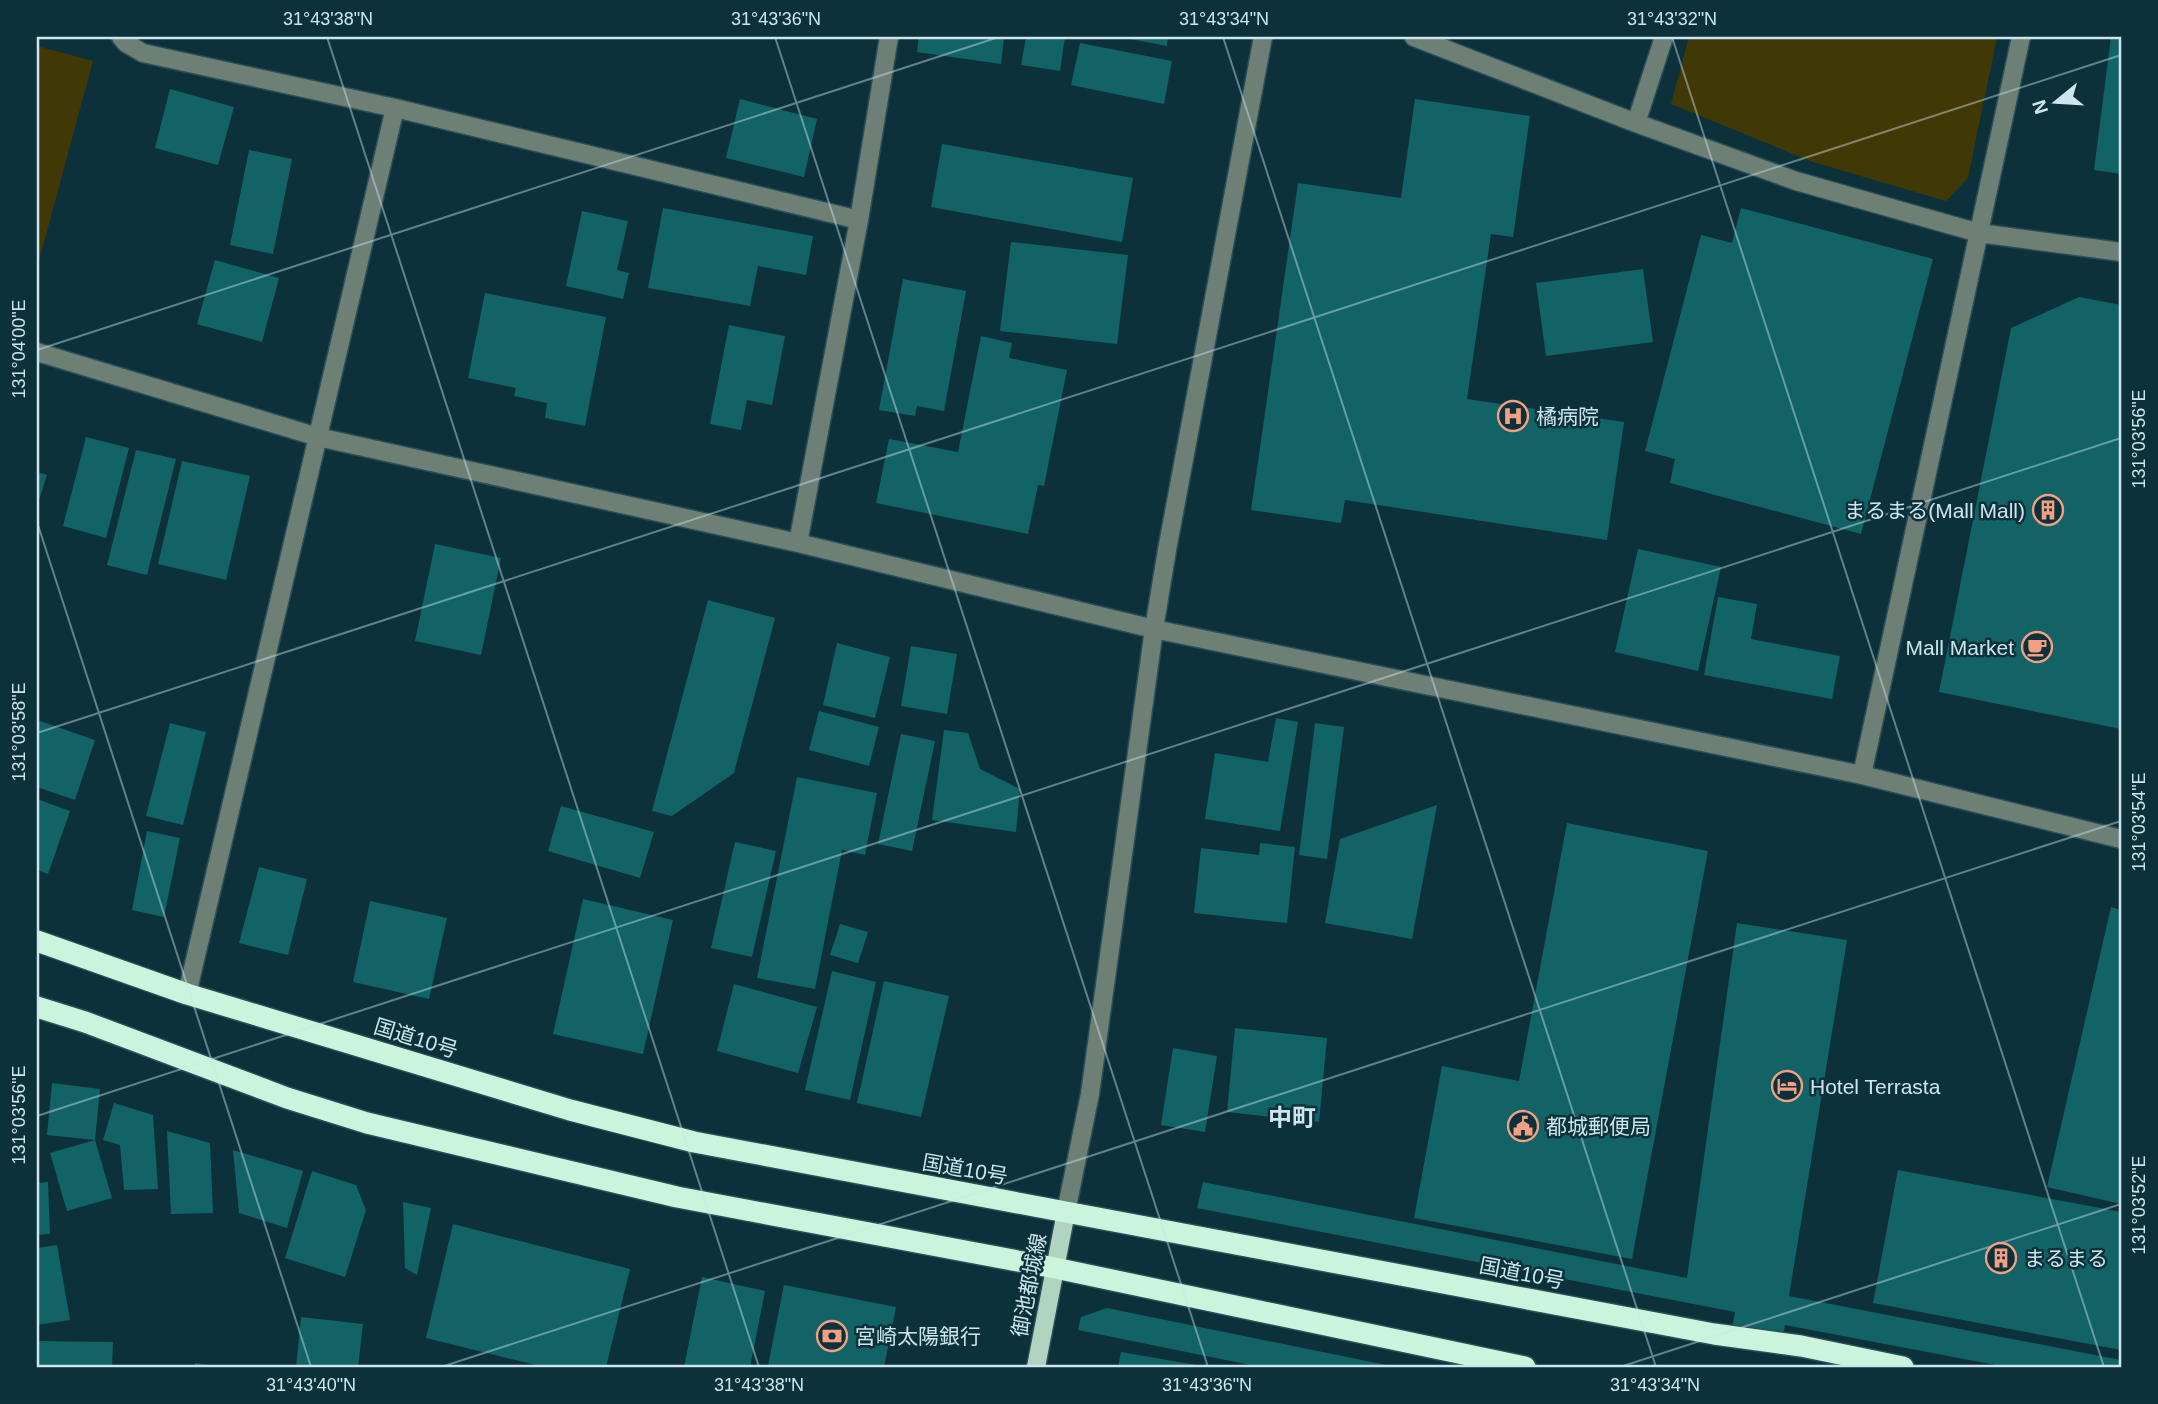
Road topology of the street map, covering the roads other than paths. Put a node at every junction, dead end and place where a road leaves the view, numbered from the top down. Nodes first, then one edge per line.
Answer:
1 (121, 37) edge
2 (889, 37) edge
3 (1263, 37) edge
4 (1414, 37) edge
5 (1664, 37) edge
6 (2021, 37) edge
7 (395, 108) junction
8 (1636, 123) junction
9 (859, 220) junction
10 (1979, 233) junction
11 (2121, 252) edge
12 (37, 352) edge
13 (318, 437) junction
14 (798, 543) junction
15 (1154, 629) junction
16 (1862, 775) junction
17 (2121, 839) edge
18 (37, 941) edge
19 (187, 994) junction
20 (37, 1007) edge
21 (1066, 1212) junction
22 (1055, 1268) junction
23 (1036, 1367) edge
24 (1525, 1367) edge
25 (1903, 1367) edge

1 - 7 street
2 - 9 street
3 - 15 street
4 - 8 street
5 - 8 street
6 - 10 street
7 - 9 street
7 - 13 street
8 - 10 street
9 - 14 street
10 - 11 street
10 - 16 street
12 - 13 street
13 - 14 street
13 - 19 street
14 - 15 street
15 - 16 street
15 - 21 street
16 - 17 street
18 - 19 highway, 国道10号
19 - 21 highway, 国道10号
20 - 22 highway
21 - 22 main road, 御池都城線
21 - 25 highway, 国道10号
22 - 23 main road, 御池都城線
22 - 24 highway

